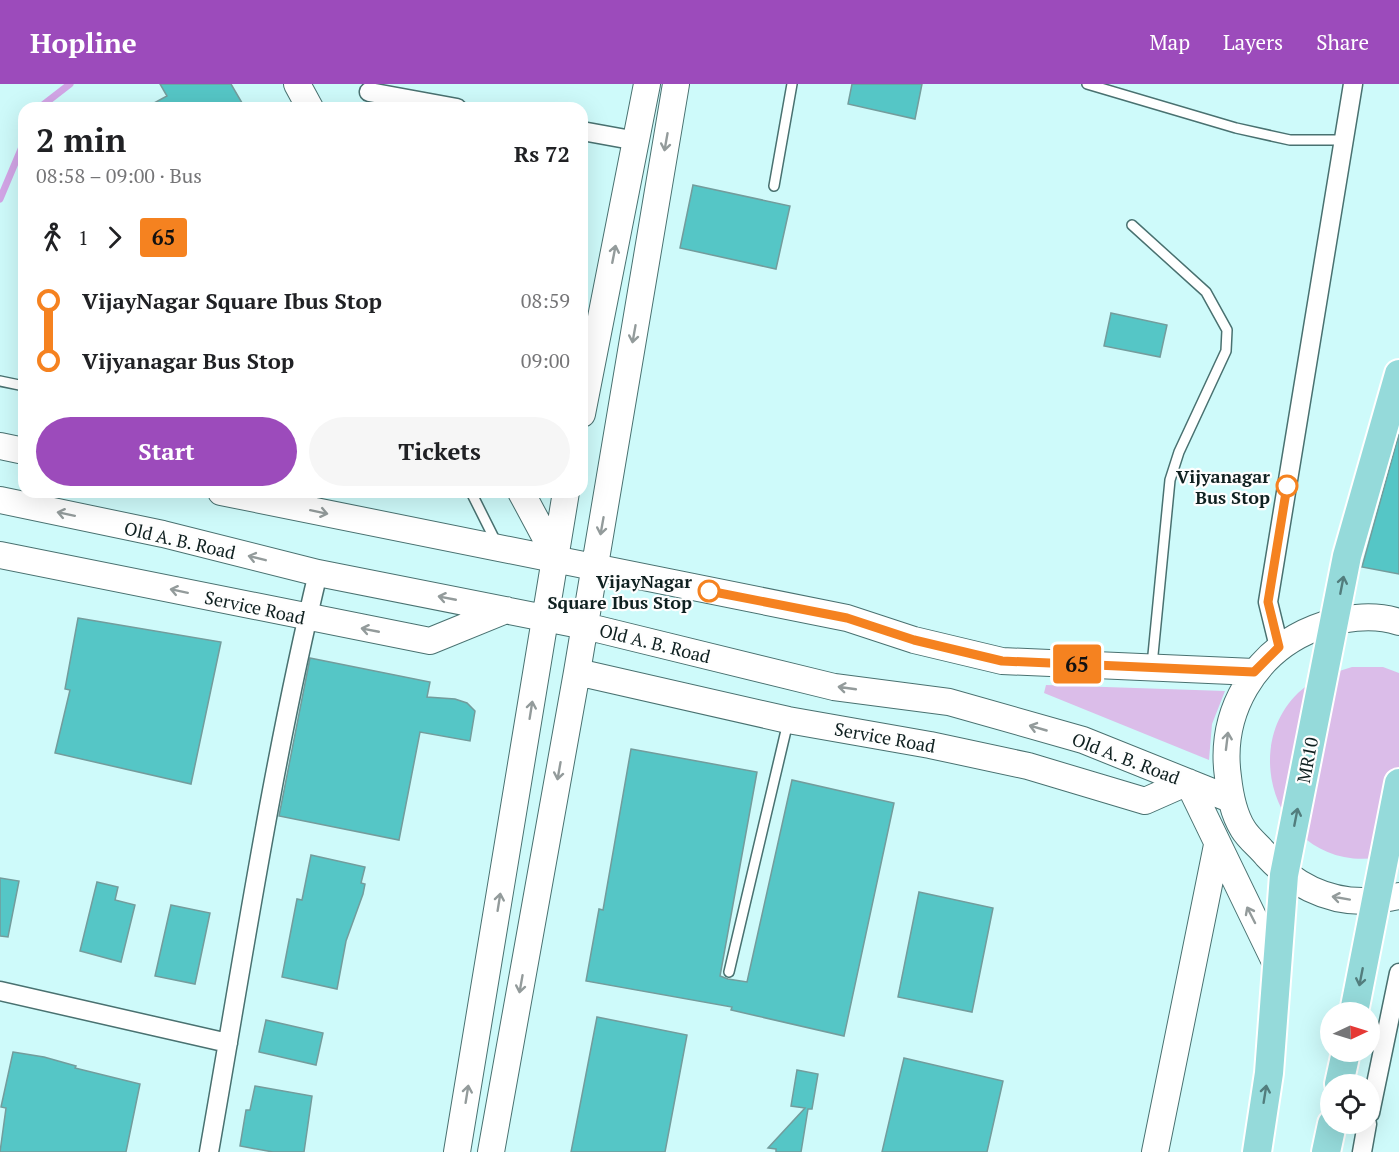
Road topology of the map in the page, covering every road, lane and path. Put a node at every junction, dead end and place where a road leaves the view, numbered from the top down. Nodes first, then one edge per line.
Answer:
1 (297, 84) edge
2 (647, 84) edge
3 (676, 84) edge
4 (792, 84) edge
5 (1087, 84) edge
6 (1353, 84) edge
7 (369, 92) dead end
8 (307, 102) edge
9 (425, 102) edge
10 (588, 132) edge
11 (1344, 140) junction
12 (637, 141) junction
13 (774, 186) dead end
14 (1132, 225) dead end
15 (1399, 374) edge
16 (0, 381) edge
17 (588, 384) edge
18 (18, 385) edge
19 (0, 446) edge
20 (18, 450) edge
21 (251, 498) edge
22 (474, 498) edge
23 (524, 498) edge
24 (565, 498) edge
25 (0, 500) edge
26 (499, 548) junction
27 (0, 555) edge
28 (557, 559) junction
29 (594, 568) junction
30 (318, 573) junction
31 (506, 610) junction
32 (307, 618) junction
33 (546, 618) junction
34 (1335, 620) junction
35 (1399, 622) edge
36 (585, 626) junction
37 (1279, 647) junction
38 (1152, 667) junction
39 (577, 672) junction
40 (1254, 672) junction
41 (788, 720) junction
42 (1188, 782) junction
43 (1399, 783) edge
44 (1230, 799) junction
45 (1216, 845) junction
46 (1284, 875) junction
47 (1387, 898) edge
48 (1278, 968) junction
49 (729, 972) dead end
50 (1399, 973) edge
51 (0, 991) edge
52 (1357, 1002) edge
53 (228, 1043) junction
54 (1378, 1074) edge
55 (1330, 1134) edge
56 (1365, 1134) edge
57 (209, 1152) edge
58 (457, 1152) edge
59 (491, 1152) edge
60 (1155, 1152) edge
61 (1257, 1152) edge
62 (1326, 1152) edge
63 (1362, 1152) edge

1 - 8 street
2 - 12 street
3 -> 29 street
4 - 13 lane
5 - 11 lane
6 - 11 street
7 - 9 street
10 - 12 street
11 - 37 street
17 -> 12 street
14 - 38 lane
34 -> 15 main road, MR10
16 - 18 lane
19 - 20 street
21 -> 26 street
22 - 26 lane
23 - 28 street
24 - 28 street
30 -> 25 street, Old A. B. Road
26 - 28 street
32 -> 27 street, Service Road
28 - 29 street
28 - 33 street
29 - 36 street
29 - 38 street
31 -> 30 street, Old A. B. Road
30 - 32 street
31 -> 32 street, Service Road
31 - 33 street, Old A. B. Road
32 - 53 street
33 - 36 street, Old A. B. Road
58 -> 33 street
34 - 35 street
34 - 37 street
46 -> 34 main road, MR10
36 - 39 street
42 -> 36 street, Old A. B. Road
37 - 40 street
38 - 40 street
39 - 41 street, Service Road
39 -> 59 street
44 -> 40 street
41 - 42 street, Service Road
41 - 49 lane
42 - 44 street, Old A. B. Road
42 - 45 street
43 - 47 main road
44 - 46 street
48 -> 45 street
45 - 60 street
47 -> 46 street
46 - 48 main road, MR10
47 -> 52 main road
61 -> 48 main road, MR10
50 - 54 street
51 - 53 street
53 - 57 street
55 - 62 main road
56 - 63 street

